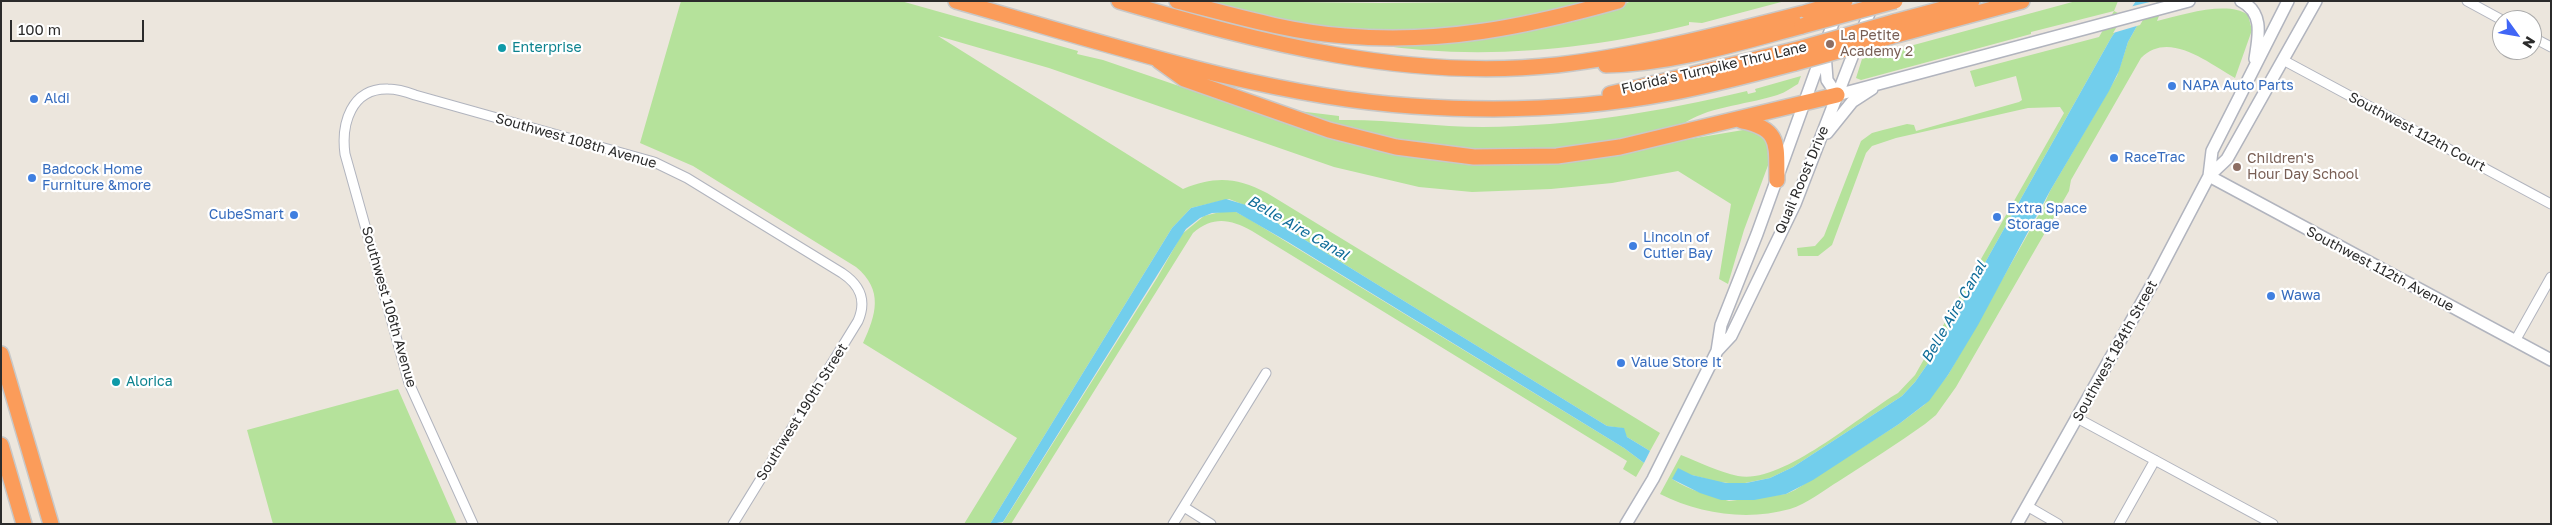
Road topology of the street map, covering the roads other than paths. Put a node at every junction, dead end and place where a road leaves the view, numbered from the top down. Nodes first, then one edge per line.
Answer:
1 (956, 1) edge
2 (1120, 1) edge
3 (1178, 1) edge
4 (1618, 1) edge
5 (1841, 1) edge
6 (1845, 1) edge
7 (1874, 1) edge
8 (1895, 1) edge
9 (1972, 1) edge
10 (2022, 1) edge
11 (2189, 1) edge
12 (2242, 1) edge
13 (2288, 1) edge
14 (2316, 1) edge
15 (2467, 1) edge
16 (2492, 15) edge
17 (1824, 45) junction
18 (1150, 55) junction
19 (2283, 60) junction
20 (1557, 65) junction
21 (2254, 67) junction
22 (1880, 84) junction
23 (1837, 95) junction
24 (1572, 104) junction
25 (1803, 104) junction
26 (350, 111) joint
27 (1740, 120) junction
28 (1817, 147) junction
29 (2209, 176) junction
30 (1777, 180) junction
31 (2551, 204) edge
32 (2551, 277) edge
33 (862, 298) joint
34 (2515, 341) junction
35 (1717, 351) junction
36 (1, 354) edge
37 (2551, 360) edge
38 (1266, 373) dead end
39 (2077, 418) junction
40 (25, 434) junction
41 (1, 439) edge
42 (1, 445) edge
43 (2155, 460) junction
44 (2027, 506) junction
45 (1184, 507) junction
46 (24, 524) edge
47 (51, 524) edge
48 (473, 524) edge
49 (733, 524) edge
50 (1174, 524) edge
51 (1211, 524) edge
52 (1626, 524) edge
53 (2017, 524) edge
54 (2058, 524) edge
55 (2118, 524) edge
56 (2273, 524) edge

1 - 18 highway
2 - 20 highway
3 - 4 highway
5 - 17 main road, Quail Roost Drive
6 - 20 highway, bridge
7 - 23 main road, Quail Roost Drive
8 - 20 highway, Florida's Turnpike Thru Lane, bridge
9 - 24 highway, Florida's Turnpike Thru Lane, bridge
10 - 24 highway, bridge
11 - 22 main road
12 - 21 main road
13 - 21 main road, Southwest 184th Street
14 - 19 main road, Southwest 184th Street
15 - 16 street
17 - 23 main road
17 - 25 main road, Quail Roost Drive
18 - 24 highway
18 - 27 highway
19 - 29 main road, Southwest 184th Street
19 - 31 street, Southwest 112th Court
21 - 29 main road, Southwest 184th Street
22 - 23 main road
22 - 28 main road
23 - 25 highway
23 - 28 main road, Quail Roost Drive
25 - 27 highway
25 - 30 main road, Quail Roost Drive
26 - 33 street, Southwest 108th Avenue
26 - 48 street, Southwest 106th Avenue
27 - 30 highway
28 - 35 main road, Quail Roost Drive
29 - 34 main road, Southwest 112th Avenue
29 - 39 main road, Southwest 184th Street
30 - 35 main road, Quail Roost Drive
32 - 34 street
33 - 49 street, Southwest 190th Street
34 - 37 main road, Southwest 112th Avenue
35 - 52 main road, Quail Roost Drive
36 - 40 highway
38 - 45 street
39 - 43 street
39 - 44 main road, Southwest 184th Street
40 - 41 highway
40 - 47 highway
42 - 46 highway
43 - 55 street
43 - 56 street
44 - 53 main road, Southwest 184th Street
44 - 54 street
45 - 50 street
45 - 51 street

